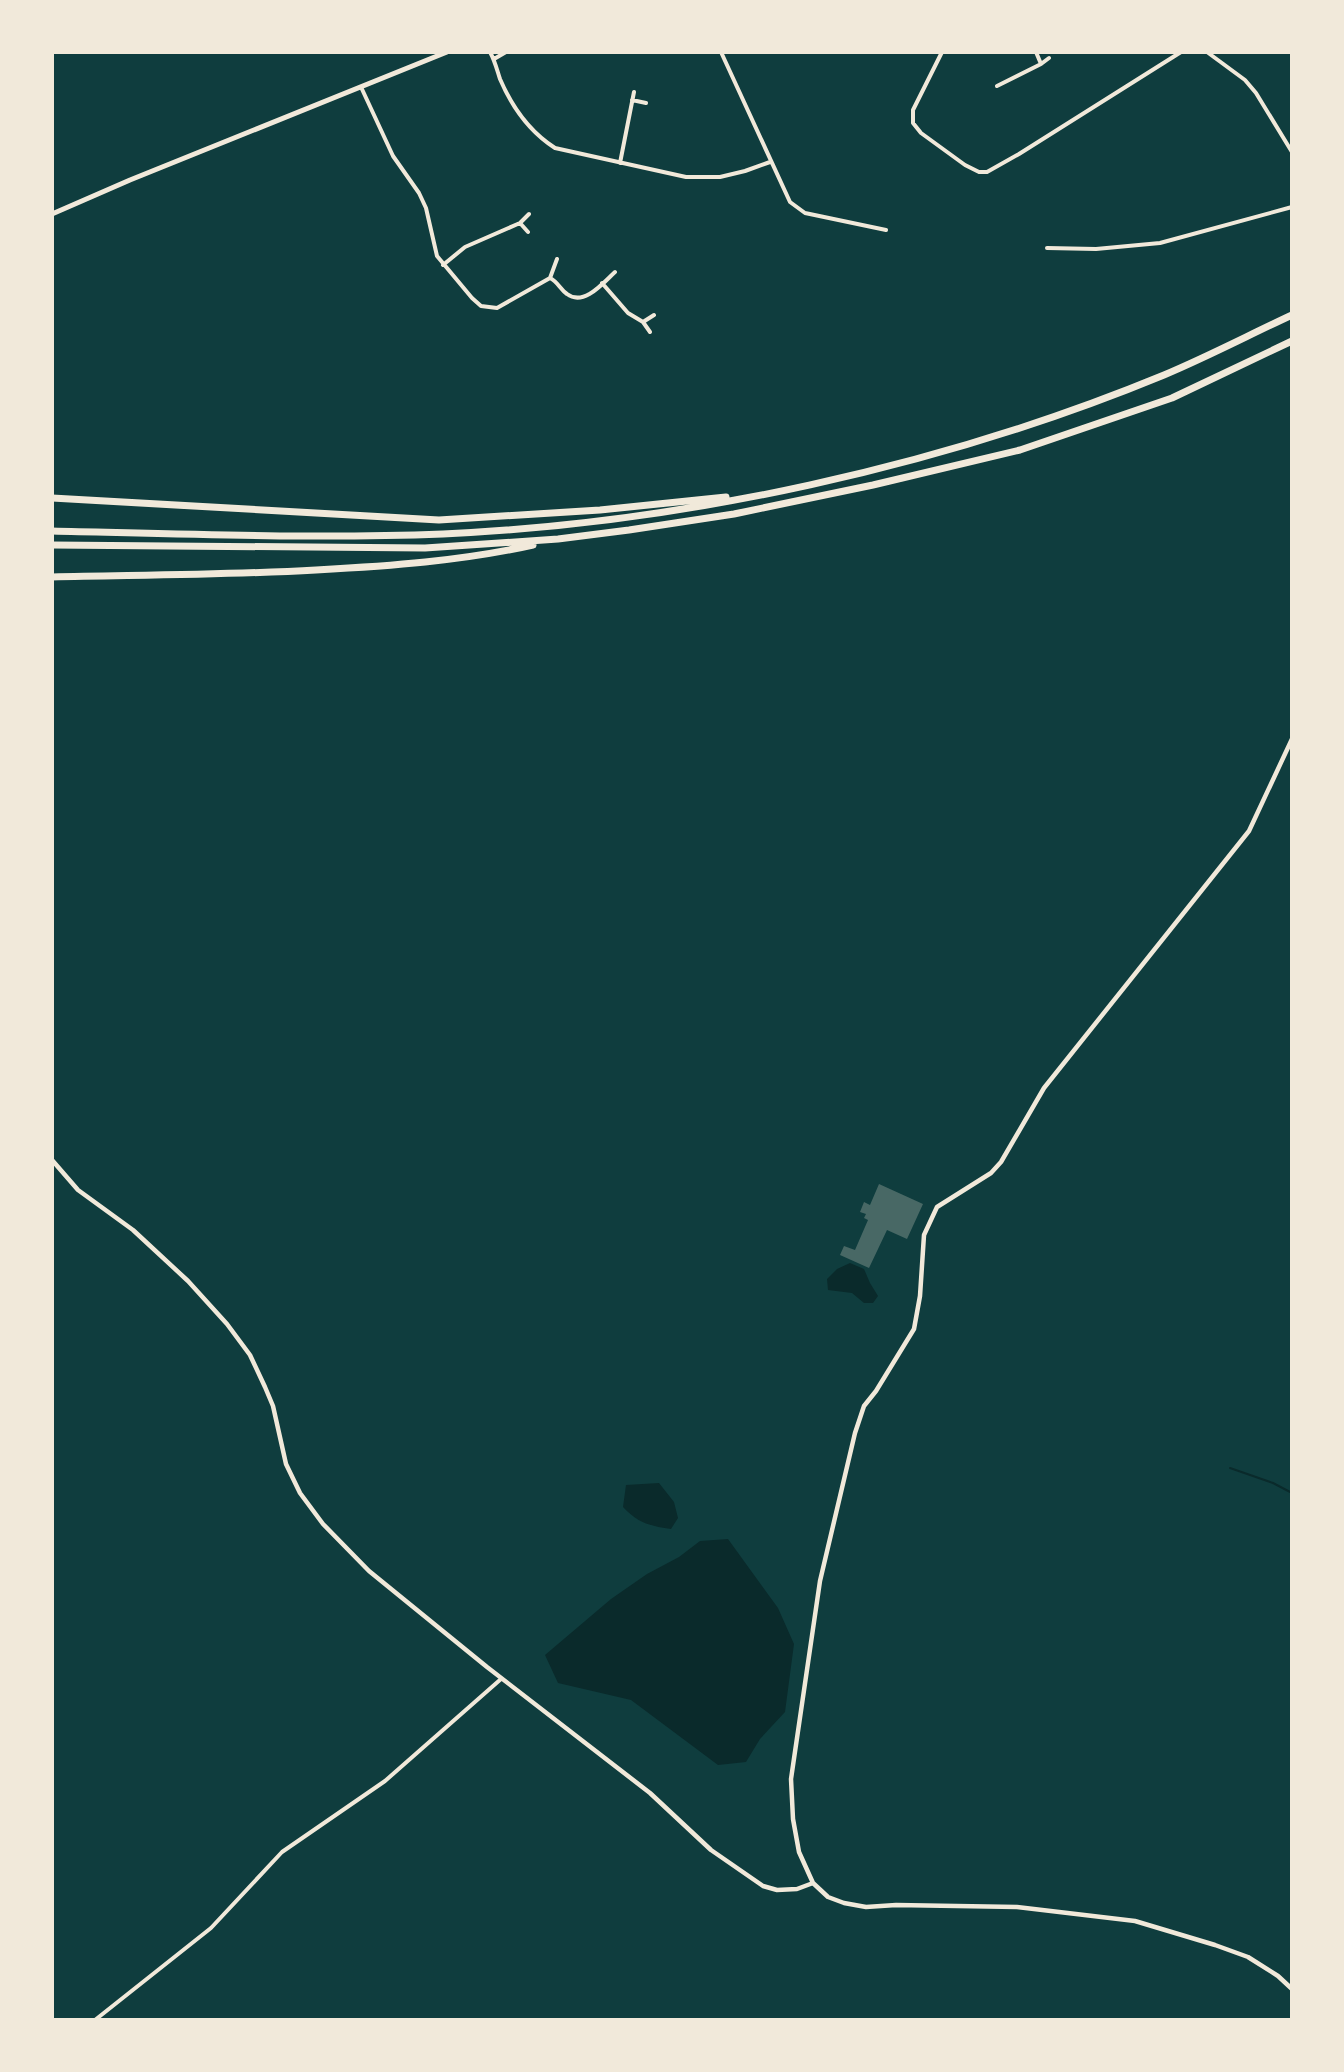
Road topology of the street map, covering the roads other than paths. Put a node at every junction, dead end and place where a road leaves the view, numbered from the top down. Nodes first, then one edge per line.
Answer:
1 (447, 52) edge
2 (490, 52) edge
3 (506, 52) edge
4 (721, 52) edge
5 (942, 52) edge
6 (1036, 52) edge
7 (1180, 52) edge
8 (1207, 52) edge
9 (1049, 58) dead end
10 (494, 59) junction
11 (1041, 64) junction
12 (997, 86) dead end
13 (361, 87) junction
14 (634, 92) dead end
15 (633, 100) junction
16 (646, 103) dead end
17 (1292, 153) edge
18 (770, 162) junction
19 (620, 163) junction
20 (1292, 207) edge
21 (52, 214) edge
22 (529, 214) dead end
23 (519, 223) junction
24 (886, 230) dead end
25 (528, 232) dead end
26 (1047, 248) dead end
27 (557, 259) dead end
28 (443, 265) junction
29 (615, 272) dead end
30 (550, 278) junction
31 (602, 283) junction
32 (654, 315) dead end
33 (1292, 315) edge
34 (643, 322) junction
35 (650, 332) dead end
36 (1292, 341) edge
37 (763, 494) junction
38 (52, 498) edge
39 (52, 531) edge
40 (558, 538) junction
41 (52, 545) edge
42 (52, 577) edge
43 (1292, 739) edge
44 (52, 1160) edge
45 (501, 1678) junction
46 (813, 1883) junction
47 (1292, 1989) edge
48 (95, 2019) edge

1 - 13 main road
2 - 10 street
3 - 10 street
4 - 18 street
5 - 7 street
6 - 11 street
8 - 17 street
9 - 11 street
10 - 19 street
11 - 12 street
13 - 21 main road
13 - 28 street
14 - 15 street
15 - 16 street
15 - 19 street
18 - 19 street
18 - 24 street
20 - 26 street
22 - 23 street
23 - 25 street
23 - 28 street
27 - 30 street
28 - 30 street
29 - 31 street
30 - 31 street
31 - 34 street
32 - 34 street
33 - 37 highway
34 - 35 street
36 - 40 highway
37 - 38 highway
37 - 39 highway
40 - 41 highway
40 - 42 highway
43 - 46 street
44 - 45 street
45 - 46 street
45 - 48 street
46 - 47 street

